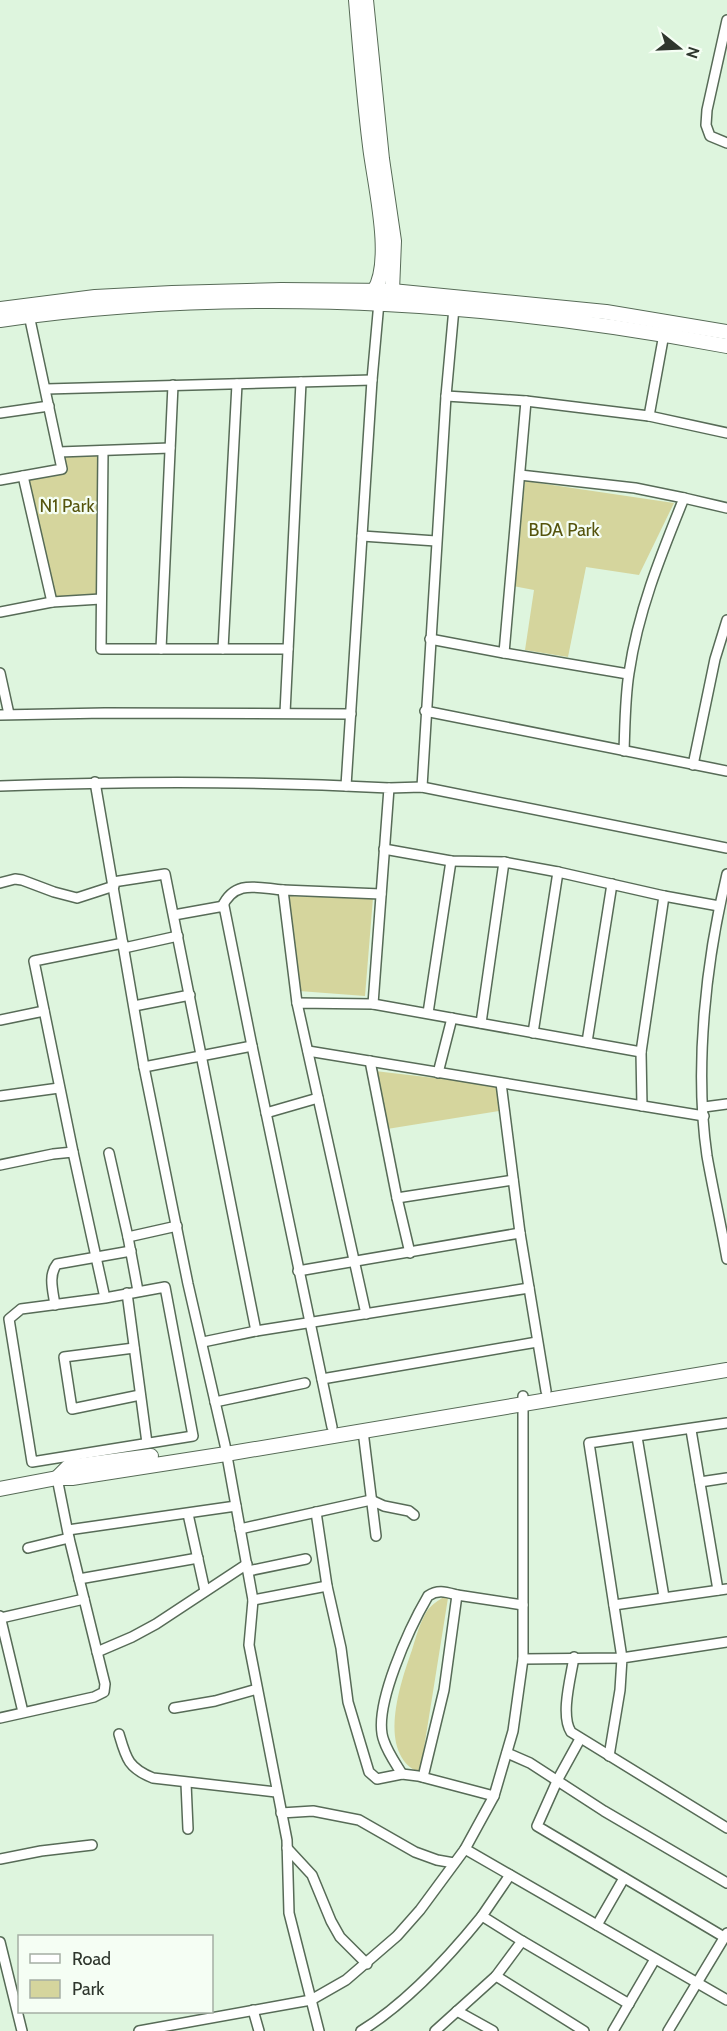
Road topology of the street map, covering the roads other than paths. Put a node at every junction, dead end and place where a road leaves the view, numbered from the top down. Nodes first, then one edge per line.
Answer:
1 (356, 0) edge
2 (366, 0) edge
3 (727, 20) edge
4 (727, 143) edge
5 (392, 291) junction
6 (328, 296) junction
7 (377, 296) junction
8 (474, 304) junction
9 (454, 308) junction
10 (0, 309) edge
11 (29, 315) junction
12 (0, 320) edge
13 (727, 332) edge
14 (663, 334) junction
15 (727, 346) edge
16 (372, 380) junction
17 (301, 382) junction
18 (237, 384) junction
19 (173, 385) junction
20 (46, 389) junction
21 (446, 396) junction
22 (526, 401) junction
23 (49, 406) junction
24 (0, 413) edge
25 (649, 416) junction
26 (727, 433) edge
27 (170, 448) junction
28 (103, 451) junction
29 (59, 452) junction
30 (520, 475) junction
31 (23, 476) junction
32 (0, 480) edge
33 (684, 498) junction
34 (727, 508) edge
35 (362, 536) junction
36 (436, 541) junction
37 (101, 599) junction
38 (52, 602) junction
39 (0, 612) edge
40 (727, 620) edge
41 (430, 639) junction
42 (161, 649) junction
43 (223, 649) junction
44 (288, 649) junction
45 (504, 652) junction
46 (0, 673) edge
47 (628, 674) junction
48 (425, 711) junction
49 (285, 713) junction
50 (351, 714) junction
51 (5, 715) edge
52 (624, 751) junction
53 (693, 765) junction
54 (727, 771) edge
55 (95, 783) junction
56 (0, 786) edge
57 (346, 786) junction
58 (422, 787) junction
59 (389, 788) junction
60 (727, 848) edge
61 (384, 849) junction
62 (451, 861) junction
63 (504, 861) junction
64 (558, 872) junction
65 (727, 874) edge
66 (0, 883) edge
67 (113, 884) junction
68 (612, 884) junction
69 (283, 890) junction
70 (381, 894) junction
71 (664, 897) junction
72 (719, 906) junction
73 (222, 907) junction
74 (174, 915) junction
75 (178, 936) junction
76 (124, 945) junction
77 (190, 995) junction
78 (297, 1003) junction
79 (374, 1004) junction
80 (134, 1006) junction
81 (44, 1011) junction
82 (428, 1013) junction
83 (452, 1018) junction
84 (0, 1020) edge
85 (481, 1023) junction
86 (533, 1033) junction
87 (587, 1042) junction
88 (252, 1046) junction
89 (308, 1051) junction
90 (641, 1052) junction
91 (201, 1056) junction
92 (370, 1061) junction
93 (144, 1067) junction
94 (438, 1072) junction
95 (501, 1083) junction
96 (59, 1088) junction
97 (0, 1096) edge
98 (318, 1098) junction
99 (727, 1104) edge
100 (642, 1106) junction
101 (704, 1112) junction
102 (266, 1113) junction
103 (73, 1152) junction
104 (109, 1153) dead end
105 (0, 1165) edge
106 (513, 1179) junction
107 (397, 1198) junction
108 (177, 1226) junction
109 (520, 1233) junction
110 (128, 1237) junction
111 (131, 1251) junction
112 (410, 1253) junction
113 (97, 1256) junction
114 (727, 1259) edge
115 (355, 1262) junction
116 (298, 1271) junction
117 (529, 1288) junction
118 (138, 1292) junction
119 (127, 1293) junction
120 (105, 1298) junction
121 (55, 1305) junction
122 (366, 1314) junction
123 (310, 1323) junction
124 (256, 1331) junction
125 (203, 1342) junction
126 (537, 1342) junction
127 (134, 1348) junction
128 (727, 1361) edge
129 (727, 1370) edge
130 (322, 1380) junction
131 (305, 1383) dead end
132 (546, 1391) junction
133 (140, 1395) junction
134 (524, 1400) junction
135 (215, 1402) junction
136 (727, 1423) edge
137 (332, 1427) junction
138 (691, 1430) junction
139 (363, 1431) junction
140 (637, 1437) junction
141 (147, 1443) junction
142 (225, 1450) junction
143 (135, 1451) junction
144 (57, 1478) junction
145 (727, 1478) edge
146 (700, 1482) junction
147 (0, 1489) edge
148 (371, 1500) junction
149 (236, 1506) junction
150 (316, 1512) junction
151 (188, 1514) junction
152 (414, 1515) dead end
153 (240, 1529) junction
154 (68, 1534) junction
155 (376, 1536) dead end
156 (28, 1548) dead end
157 (198, 1558) junction
158 (306, 1559) dead end
159 (247, 1567) junction
160 (80, 1579) junction
161 (327, 1586) junction
162 (722, 1589) edge
163 (205, 1591) junction
164 (457, 1595) junction
165 (664, 1597) junction
166 (84, 1599) junction
167 (253, 1600) junction
168 (523, 1605) junction
169 (614, 1605) junction
170 (0, 1617) edge
171 (727, 1642) edge
172 (97, 1652) junction
173 (573, 1657) junction
174 (622, 1658) junction
175 (523, 1659) junction
176 (257, 1689) junction
177 (174, 1708) dead end
178 (23, 1712) junction
179 (0, 1718) edge
180 (119, 1734) dead end
181 (580, 1739) junction
182 (507, 1753) junction
183 (609, 1756) junction
184 (402, 1774) junction
185 (423, 1777) junction
186 (558, 1779) junction
187 (186, 1782) junction
188 (276, 1792) junction
189 (494, 1796) junction
190 (281, 1813) junction
191 (727, 1828) edge
192 (188, 1829) dead end
193 (92, 1845) dead end
194 (287, 1848) junction
195 (465, 1849) junction
196 (0, 1859) edge
197 (454, 1863) junction
198 (510, 1875) junction
199 (624, 1878) junction
200 (727, 1882) edge
201 (482, 1916) junction
202 (597, 1925) junction
203 (726, 1935) edge
204 (522, 1941) junction
205 (0, 1942) edge
206 (656, 1959) junction
207 (367, 1964) junction
208 (496, 1976) junction
209 (696, 1983) junction
210 (311, 2000) junction
211 (727, 2000) edge
212 (629, 2004) junction
213 (253, 2010) junction
214 (457, 2011) junction
215 (202, 2020) junction
216 (22, 2031) edge
217 (139, 2031) edge
218 (205, 2031) edge
219 (259, 2031) edge
220 (319, 2031) edge
221 (361, 2031) edge
222 (435, 2031) edge
223 (494, 2031) edge
224 (584, 2031) edge
225 (613, 2031) edge
226 (668, 2031) edge

1 - 7 street
2 - 5 street
3 - 4 street
5 - 7 street
5 - 8 street
6 - 7 street
6 - 10 street
6 - 11 street
7 - 9 street
7 - 16 street
8 - 9 street
8 - 13 street
8 - 14 street
9 - 21 street
11 - 12 street
11 - 20 street
14 - 15 street
14 - 25 street
16 - 17 street
16 - 35 street
17 - 18 street
17 - 44 street
18 - 19 street
18 - 43 street
19 - 20 street
19 - 27 street
20 - 23 street
21 - 22 street
21 - 36 street
22 - 25 street
22 - 30 street
23 - 24 street
23 - 29 street
25 - 26 street
27 - 28 street
27 - 42 street
28 - 29 street
28 - 37 street
29 - 31 street
30 - 33 street
30 - 45 street
31 - 32 street
31 - 38 street
33 - 34 street
33 - 47 street
35 - 36 street
35 - 50 street
36 - 41 street
37 - 38 street
37 - 42 street
38 - 39 street
40 - 53 street
41 - 45 street
41 - 48 street
42 - 43 street
43 - 44 street
44 - 49 street
45 - 47 street
46 - 51 street
47 - 52 street
48 - 52 street
48 - 58 street
49 - 50 street
49 - 51 street
50 - 57 street
52 - 53 street
53 - 54 street
55 - 56 street
55 - 57 street
55 - 67 street
57 - 59 street
58 - 59 street
58 - 60 street
59 - 61 street
61 - 62 street
61 - 70 street
62 - 63 street
62 - 82 street
63 - 64 street
63 - 85 street
64 - 68 street
64 - 86 street
65 - 72 street
66 - 67 street
67 - 74 street
67 - 76 street
68 - 71 street
68 - 87 street
69 - 70 street
69 - 73 street
69 - 78 street
70 - 79 street
71 - 72 street
71 - 90 street
72 - 101 street
73 - 74 street
73 - 88 street
74 - 75 street
75 - 76 street
75 - 77 street
76 - 80 street
76 - 81 street
77 - 80 street
77 - 91 street
78 - 79 street
78 - 89 street
79 - 82 street
80 - 93 street
81 - 84 street
81 - 96 street
82 - 83 street
83 - 85 street
83 - 94 street
85 - 86 street
86 - 87 street
87 - 90 street
88 - 91 street
88 - 102 street
89 - 92 street
89 - 98 street
90 - 100 street
91 - 93 street
91 - 124 street
92 - 94 street
92 - 107 street
93 - 108 street
94 - 95 street
95 - 100 street
95 - 106 street
96 - 97 street
96 - 103 street
98 - 102 street
98 - 115 street
99 - 101 street
100 - 101 street
101 - 114 street
102 - 116 street
103 - 105 street
103 - 113 street
104 - 110 street
106 - 107 street
106 - 109 street
107 - 112 street
108 - 110 street
108 - 125 street
109 - 112 street
109 - 117 street
110 - 111 street
111 - 113 street
111 - 118 street
112 - 115 street
113 - 120 street
113 - 121 street
115 - 116 street
115 - 122 street
116 - 123 street
117 - 122 street
117 - 126 street
118 - 119 street
118 - 141 street
119 - 120 street
119 - 127 street
120 - 121 street
121 - 143 street
122 - 123 street
123 - 124 street
123 - 130 street
124 - 125 street
125 - 135 street
126 - 130 street
126 - 132 street
127 - 133 street
127 - 133 street
128 - 132 street
129 - 134 street
130 - 137 street
131 - 135 street
132 - 134 street
133 - 141 street
134 - 137 street
134 - 139 street
134 - 168 street
135 - 142 street
136 - 138 street
137 - 142 street
138 - 140 street
138 - 146 street
139 - 142 street
139 - 148 street
140 - 165 street
140 - 169 street
141 - 143 street
142 - 143 street
142 - 144 street
142 - 149 street
143 - 144 street
144 - 147 street
144 - 154 street
145 - 146 street
146 - 162 street
148 - 150 street
148 - 152 street
148 - 155 street
149 - 151 street
149 - 153 street
150 - 153 street
150 - 161 street
151 - 154 street
151 - 157 street
153 - 159 street
154 - 156 street
154 - 160 street
157 - 160 street
157 - 163 street
158 - 159 street
159 - 163 street
159 - 167 street
160 - 166 street
161 - 167 street
161 - 184 street
162 - 165 street
163 - 172 street
164 - 168 street
164 - 184 street
164 - 185 street
165 - 169 street
166 - 170 street
166 - 172 street
167 - 176 street
168 - 175 street
169 - 174 street
170 - 178 street
171 - 174 street
172 - 178 street
173 - 174 street
173 - 175 street
173 - 181 street
174 - 183 street
175 - 182 street
176 - 177 street
176 - 188 street
178 - 179 street
180 - 187 street
181 - 183 street
181 - 186 street
182 - 186 street
182 - 189 street
183 - 191 street
184 - 185 street
185 - 189 street
186 - 199 street
186 - 200 street
187 - 188 street
187 - 192 street
188 - 190 street
189 - 195 street
190 - 194 street
190 - 197 street
193 - 196 street
194 - 207 street
194 - 210 street
195 - 197 street
195 - 198 street
197 - 207 street
198 - 201 street
198 - 202 street
199 - 202 street
199 - 203 street
201 - 204 street
201 - 221 street
202 - 206 street
203 - 209 street
204 - 208 street
204 - 212 street
205 - 216 street
206 - 209 street
206 - 212 street
207 - 210 street
208 - 214 street
208 - 224 street
209 - 211 street
209 - 226 street
210 - 213 street
210 - 220 street
212 - 225 street
213 - 215 street
213 - 219 street
214 - 222 street
214 - 223 street
215 - 217 street
215 - 218 street

